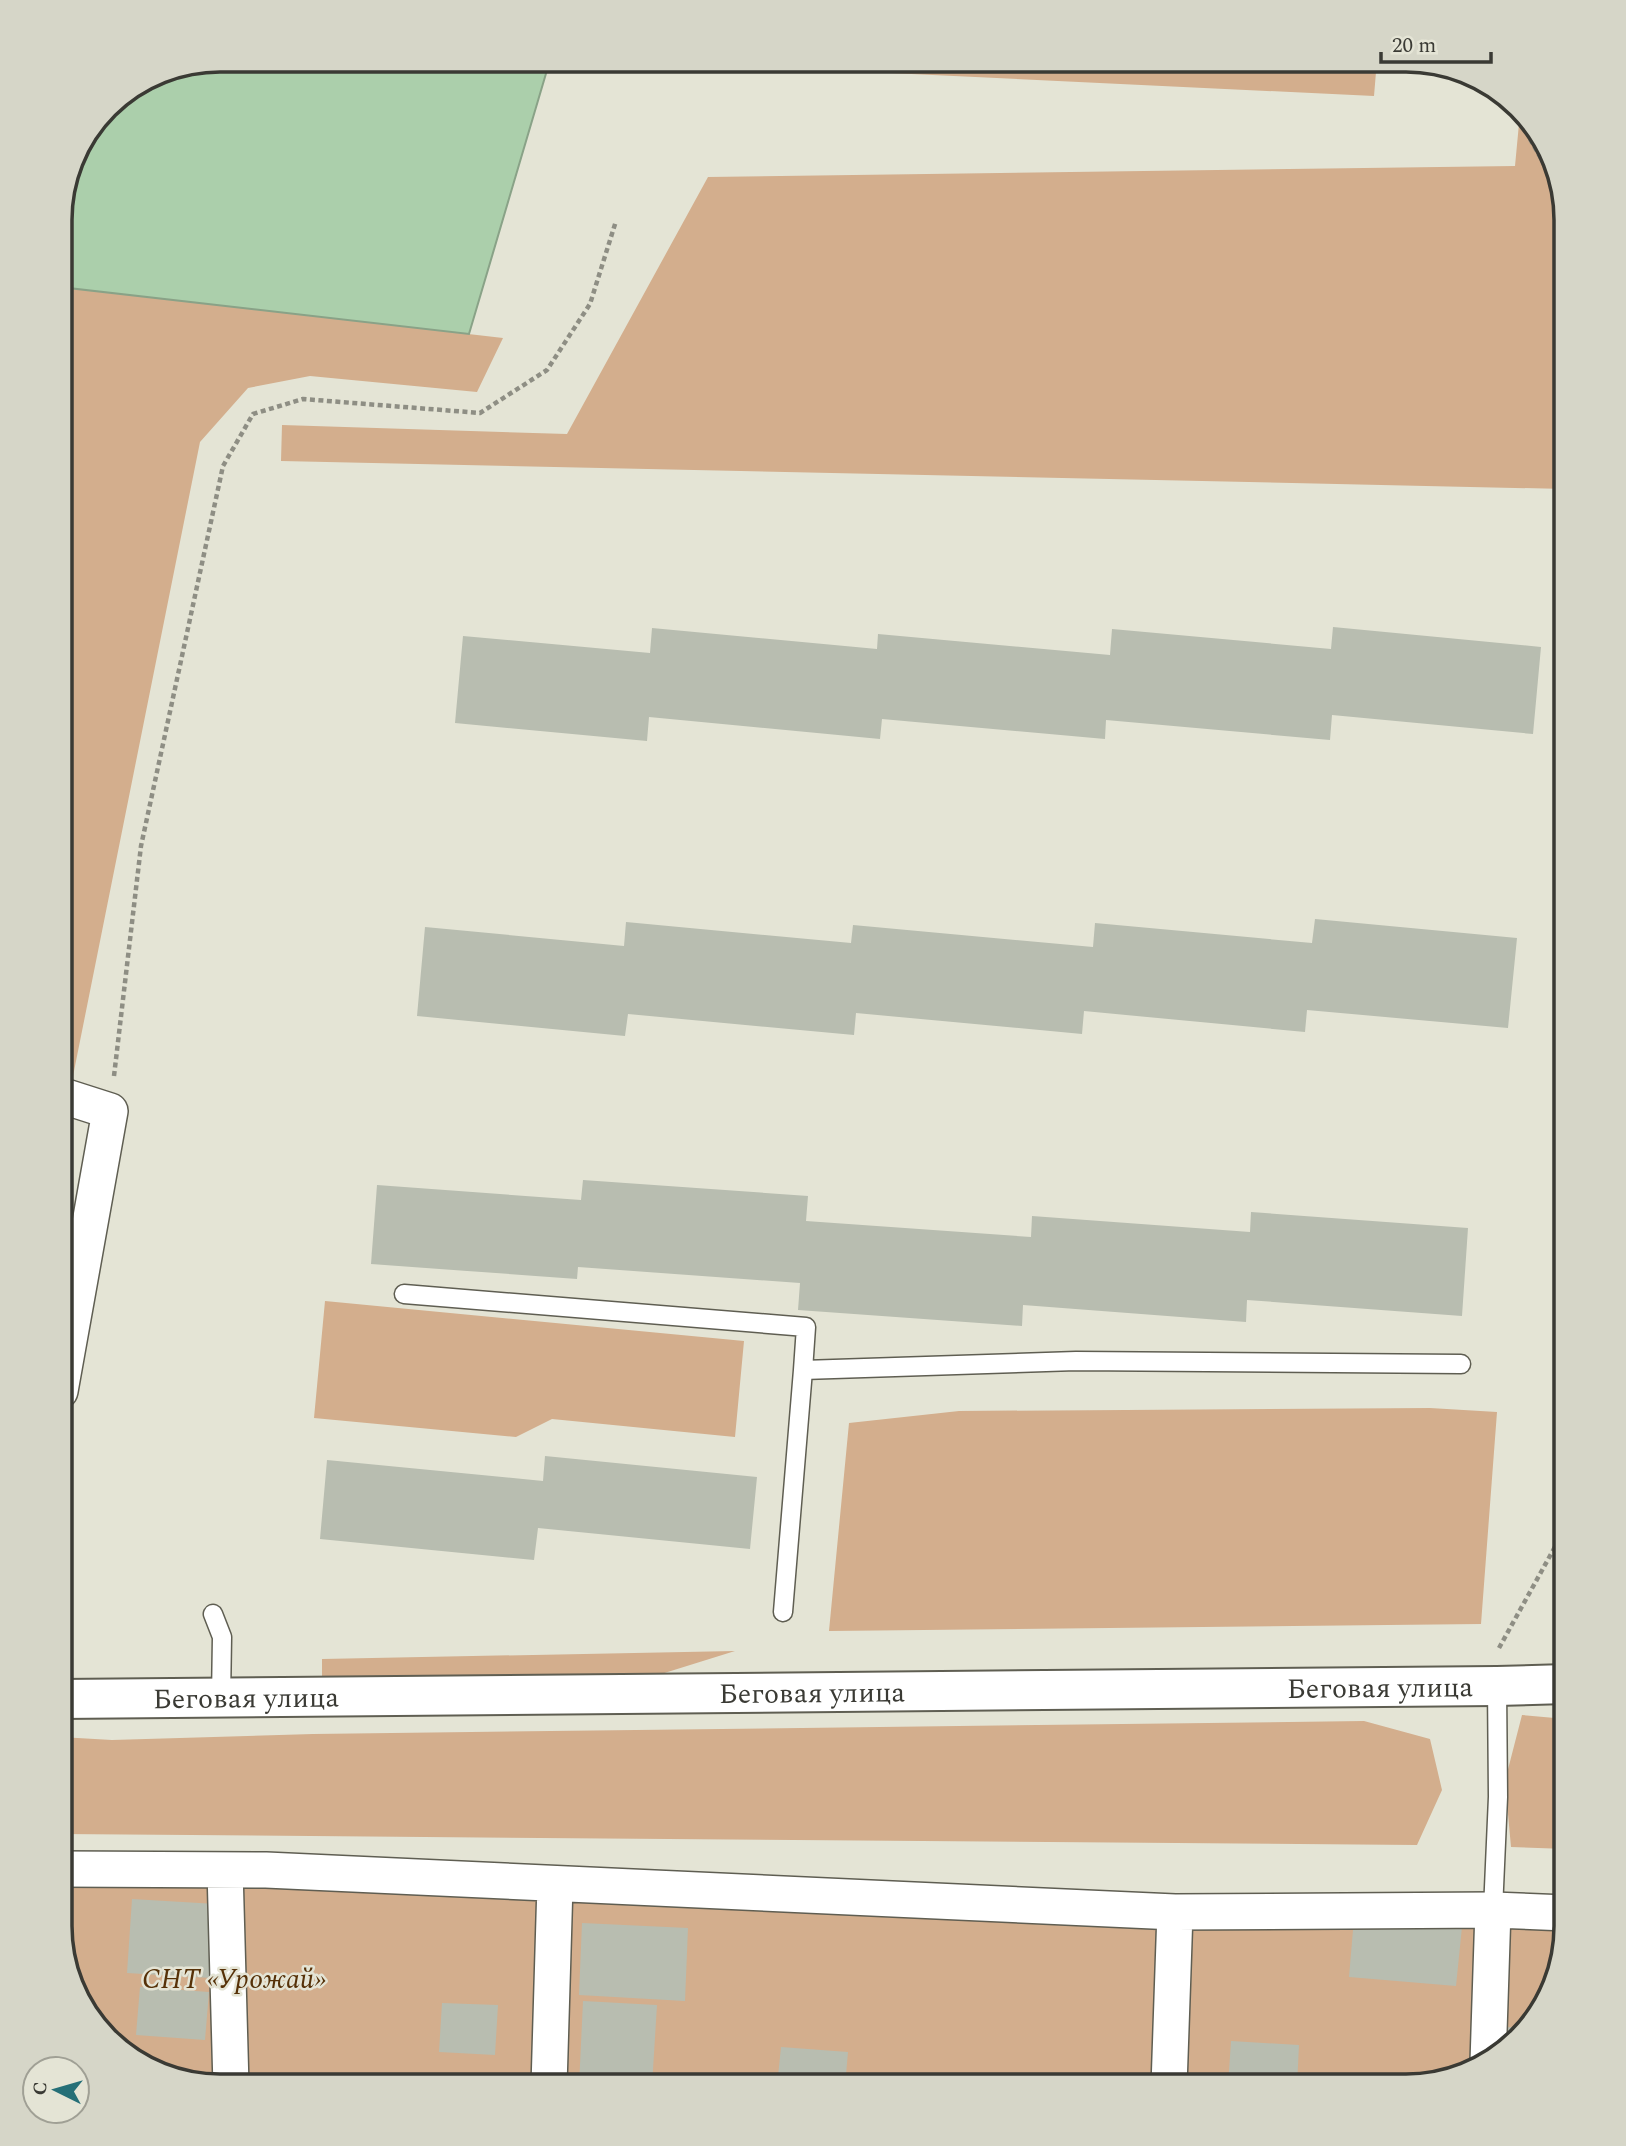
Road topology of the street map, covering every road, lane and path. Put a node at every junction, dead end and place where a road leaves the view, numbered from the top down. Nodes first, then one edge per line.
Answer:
1 (1533, 144) edge
2 (1541, 159) edge
3 (616, 221) dead end
4 (72, 1099) edge
5 (110, 1111) junction
6 (404, 1294) dead end
7 (72, 1324) edge
8 (1461, 1364) dead end
9 (803, 1370) junction
10 (1554, 1551) edge
11 (783, 1612) dead end
12 (213, 1614) dead end
13 (1554, 1684) edge
14 (1488, 1686) junction
15 (221, 1698) junction
16 (72, 1699) edge
17 (72, 1869) edge
18 (225, 1870) junction
19 (555, 1884) junction
20 (1493, 1910) junction
21 (1175, 1912) junction
22 (1554, 1913) edge
23 (1488, 2049) edge
24 (231, 2074) edge
25 (549, 2074) edge
26 (1169, 2074) edge

1 - 2 path
3 - 5 path
4 - 5 street
5 - 7 street
6 - 9 lane
8 - 9 lane
9 - 11 lane
10 - 14 path
12 - 15 lane
13 - 14 street, Беговая улица
14 - 15 street, Беговая улица
14 - 20 lane
15 - 16 street, Беговая улица
17 - 18 street
18 - 19 street
18 - 24 street
19 - 21 street
19 - 25 street
20 - 21 street
20 - 22 street
20 - 23 street
21 - 26 street

